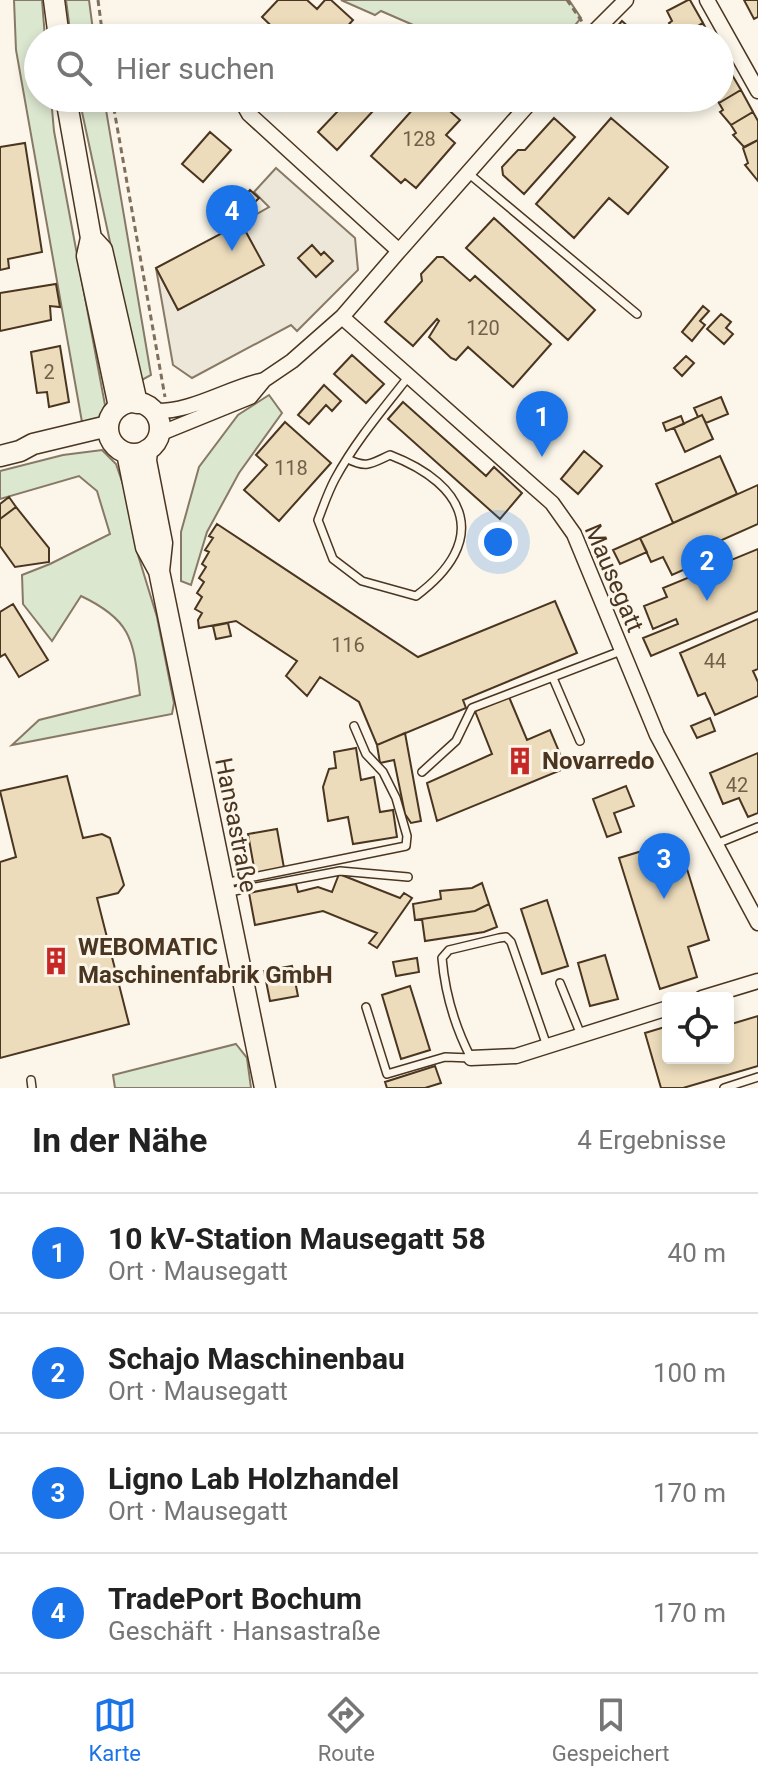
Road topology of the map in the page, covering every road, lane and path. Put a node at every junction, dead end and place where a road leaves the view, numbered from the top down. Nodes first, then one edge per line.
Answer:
1 (54, 0) edge
2 (98, 0) edge
3 (567, 0) edge
4 (626, 0) edge
5 (707, 0) edge
6 (57, 24) edge
7 (101, 24) edge
8 (582, 24) edge
9 (602, 24) edge
10 (720, 24) edge
11 (734, 48) edge
12 (758, 91) edge
13 (68, 112) edge
14 (115, 112) edge
15 (248, 112) edge
16 (522, 112) edge
17 (468, 173) junction
18 (399, 251) junction
19 (637, 314) dead end
20 (342, 317) junction
21 (409, 376) junction
22 (264, 380) junction
23 (146, 408) junction
24 (130, 441) junction
25 (10, 454) edge
26 (348, 459) junction
27 (621, 651) junction
28 (553, 678) junction
29 (354, 726) dead end
30 (580, 741) dead end
31 (422, 772) dead end
32 (758, 827) edge
33 (715, 845) junction
34 (408, 877) dead end
35 (222, 888) junction
36 (758, 923) edge
37 (758, 981) edge
38 (560, 983) dead end
39 (722, 992) edge
40 (366, 1007) dead end
41 (662, 1010) edge
42 (581, 1035) junction
43 (547, 1046) junction
44 (471, 1058) junction
45 (758, 1077) edge
46 (265, 1088) edge
47 (724, 1088) edge

1 - 6 street
2 - 7 path
3 - 8 path
4 - 9 street
5 - 10 street
11 - 12 street
13 - 23 street, Hansastraße
14 - 23 path
15 - 18 street
16 - 17 street
17 - 18 street
17 - 19 lane
18 - 20 street
20 - 21 street, Mausegatt
20 - 22 street
21 - 26 lane
21 - 27 street, Mausegatt
22 - 23 street
22 - 24 street
23 - 24 street, Hansastraße
23 - 24 street
24 - 25 street
24 - 35 street, Hansastraße
26 - 26 lane
27 - 28 lane
27 - 33 street, Mausegatt
28 - 30 lane
28 - 31 lane
29 - 35 lane
32 - 33 lane
33 - 36 street, Mausegatt
34 - 35 lane
35 - 46 street, Hansastraße
37 - 39 street
38 - 42 lane
40 - 44 lane
41 - 42 street
42 - 43 street
43 - 44 street
43 - 44 lane
45 - 47 lane

